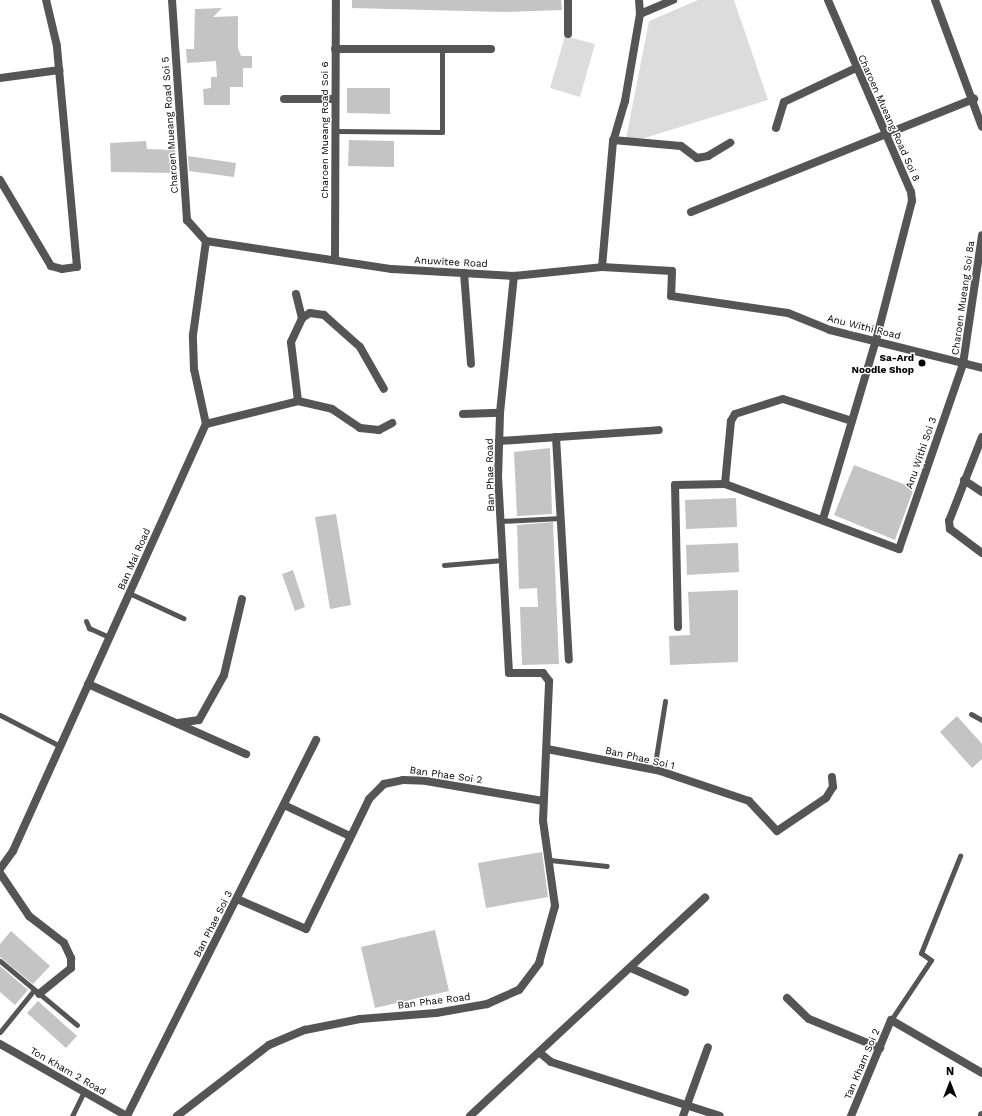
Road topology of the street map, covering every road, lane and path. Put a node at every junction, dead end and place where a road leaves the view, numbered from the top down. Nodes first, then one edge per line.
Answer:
1 (46, 0) edge
2 (172, 0) edge
3 (336, 0) edge
4 (568, 0) edge
5 (639, 0) edge
6 (673, 0) edge
7 (828, 0) edge
8 (936, 0) edge
9 (640, 14) junction
10 (568, 34) dead end
11 (442, 48) junction
12 (335, 49) junction
13 (491, 49) dead end
14 (856, 68) junction
15 (59, 70) junction
16 (0, 78) edge
17 (284, 99) dead end
18 (334, 99) junction
19 (974, 99) junction
20 (982, 127) edge
21 (776, 128) dead end
22 (336, 131) junction
23 (885, 134) junction
24 (614, 140) junction
25 (730, 143) dead end
26 (0, 180) edge
27 (691, 212) dead end
28 (982, 236) edge
29 (206, 241) junction
30 (335, 260) junction
31 (602, 267) junction
32 (464, 273) junction
33 (514, 276) junction
34 (296, 294) dead end
35 (671, 296) joint
36 (302, 318) junction
37 (876, 340) junction
38 (471, 364) dead end
39 (963, 364) junction
40 (982, 368) edge
41 (384, 389) dead end
42 (298, 401) junction
43 (500, 413) junction
44 (463, 414) dead end
45 (852, 421) junction
46 (392, 423) dead end
47 (206, 424) junction
48 (659, 430) dead end
49 (556, 437) junction
50 (982, 437) edge
51 (499, 441) junction
52 (964, 480) junction
53 (725, 484) junction
54 (982, 492) edge
55 (561, 518) junction
56 (823, 519) junction
57 (501, 521) junction
58 (982, 553) edge
59 (503, 560) junction
60 (444, 565) dead end
61 (129, 593) junction
62 (242, 599) dead end
63 (183, 618) dead end
64 (86, 621) dead end
65 (678, 628) dead end
66 (109, 637) junction
67 (569, 660) dead end
68 (88, 684) junction
69 (665, 701) dead end
70 (971, 714) dead end
71 (0, 715) edge
72 (982, 720) edge
73 (178, 723) junction
74 (316, 740) dead end
75 (60, 746) junction
76 (547, 749) junction
77 (246, 754) dead end
78 (654, 770) junction
79 (832, 777) dead end
80 (543, 801) junction
81 (284, 805) junction
82 (350, 836) junction
83 (960, 856) dead end
84 (550, 860) junction
85 (607, 866) dead end
86 (0, 869) edge
87 (0, 872) edge
88 (705, 898) dead end
89 (237, 899) junction
90 (0, 961) edge
91 (631, 968) junction
92 (36, 992) junction
93 (685, 992) dead end
94 (787, 998) dead end
95 (891, 1020) junction
96 (77, 1025) dead end
97 (0, 1032) edge
98 (0, 1044) edge
99 (708, 1047) dead end
100 (880, 1048) junction
101 (540, 1053) junction
102 (982, 1073) edge
103 (84, 1091) junction
104 (687, 1106) junction
105 (72, 1116) edge
106 (127, 1116) edge
107 (177, 1116) edge
108 (470, 1116) edge
109 (683, 1116) edge
110 (720, 1116) edge
111 (851, 1116) edge

1 - 15 street
2 - 29 street, Charoen Mueang Road Soi 5
3 - 12 street, Charoen Mueang Road Soi 6
4 - 10 street
5 - 9 street
6 - 9 street
7 - 14 street, Charoen Mueang Road Soi 8
8 - 19 street
9 - 24 street
11 - 12 street
11 - 13 street
11 - 22 lane
12 - 18 street, Charoen Mueang Road Soi 6
14 - 21 street
14 - 23 street, Charoen Mueang Road Soi 8
15 - 16 street
15 - 26 street
17 - 18 street
18 - 22 street, Charoen Mueang Road Soi 6
19 - 20 street
19 - 23 street
22 - 30 street, Charoen Mueang Road Soi 6
23 - 27 street
23 - 37 street, Charoen Mueang Road Soi 8
24 - 25 street
24 - 31 street
28 - 39 street, Charoen Mueang Soi 8a
29 - 30 street, Anuwitee Road
29 - 47 street
30 - 32 street, Anuwitee Road
31 - 33 street, Anuwitee Road
31 - 35 street, Anuwitee Road
32 - 33 street, Anuwitee Road
32 - 38 street
33 - 43 street, Ban Phae Road
34 - 36 street
35 - 37 street, Anu Withi Road
36 - 41 street
36 - 42 street
37 - 39 street, Anu Withi Road
37 - 45 street, Charoen Mueang Road Soi 8
39 - 40 street, Anu Withi Road
39 - 56 street, Anu Withi Soi 3
42 - 46 street
42 - 47 street
43 - 44 street
43 - 51 street, Ban Phae Road
45 - 53 street
45 - 56 street, Charoen Mueang Road Soi 8
47 - 61 street, Ban Mai Road
48 - 49 street
49 - 51 street
49 - 55 street
50 - 52 street
51 - 57 street, Ban Phae Road
52 - 54 street
52 - 58 street
53 - 56 street
53 - 65 street
55 - 57 lane
55 - 67 street
57 - 59 street, Ban Phae Road
59 - 60 lane
59 - 76 street, Ban Phae Road
61 - 63 lane
61 - 66 street, Ban Mai Road
62 - 73 street
64 - 66 lane
66 - 68 street, Ban Mai Road
68 - 73 street
68 - 75 street, Ban Mai Road
69 - 78 lane
70 - 72 lane
71 - 75 lane
73 - 77 street
74 - 81 street, Ban Phae Soi 3
75 - 86 street, Ban Mai Road
76 - 78 street, Ban Phae Soi 1
76 - 80 street, Ban Phae Road
78 - 79 street, Ban Phae Soi 1
80 - 82 street, Ban Phae Soi 2
80 - 84 street, Ban Phae Road
81 - 82 street
81 - 89 street, Ban Phae Soi 3
82 - 89 street, Ban Phae Soi 2
83 - 95 lane
84 - 85 lane
84 - 107 street, Ban Phae Road
87 - 92 street
88 - 91 street
89 - 106 street, Ban Phae Soi 3
90 - 92 lane
91 - 93 street
91 - 101 street
92 - 96 lane
92 - 97 lane
94 - 100 street
95 - 100 street, Tan Kham Soi 2
95 - 102 street
98 - 103 street, Ton Kham 2 Road
99 - 104 street
100 - 111 street, Tan Kham Soi 2
101 - 104 street
101 - 108 street
103 - 105 lane
103 - 106 street, Ton Kham 2 Road
104 - 109 street
104 - 110 street

